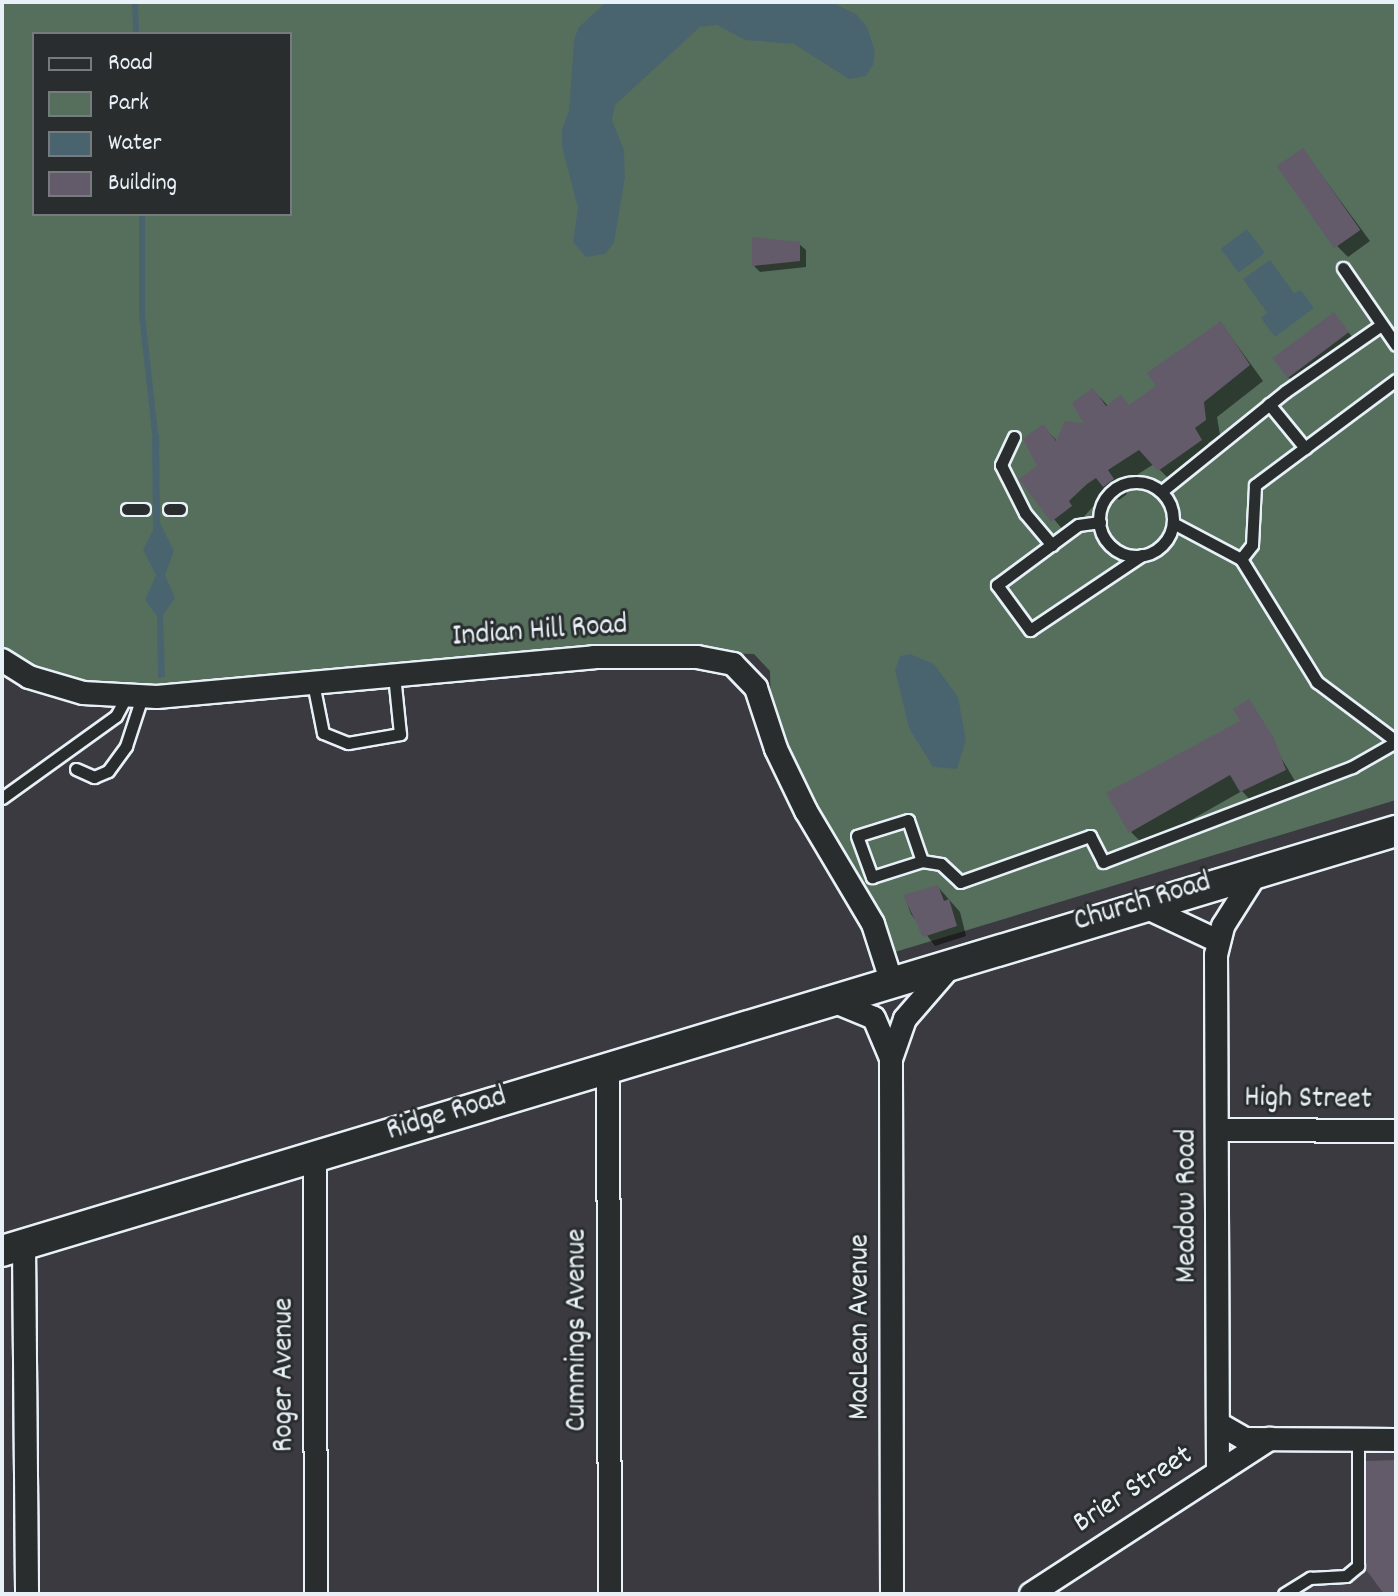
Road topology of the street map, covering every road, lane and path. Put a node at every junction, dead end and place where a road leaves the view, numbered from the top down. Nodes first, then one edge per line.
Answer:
1 (1343, 268) dead end
2 (1381, 325) junction
3 (1396, 345) edge
4 (1396, 380) edge
5 (1269, 404) junction
6 (1014, 437) dead end
7 (1305, 448) junction
8 (1162, 491) junction
9 (127, 509) dead end
10 (144, 509) dead end
11 (1100, 522) junction
12 (1173, 523) junction
13 (1052, 545) junction
14 (1142, 555) junction
15 (1241, 559) junction
16 (2, 660) edge
17 (394, 675) junction
18 (313, 683) junction
19 (134, 697) junction
20 (1396, 742) edge
21 (76, 769) dead end
22 (2, 798) edge
23 (1396, 831) edge
24 (864, 856) junction
25 (922, 861) junction
26 (839, 866) junction
27 (1260, 868) junction
28 (872, 877) junction
29 (862, 904) junction
30 (1141, 905) junction
31 (1218, 941) junction
32 (955, 962) junction
33 (891, 980) junction
34 (829, 1000) junction
35 (891, 1059) junction
36 (608, 1067) junction
37 (1219, 1130) junction
38 (1396, 1131) edge
39 (315, 1156) junction
40 (13, 1248) edge
41 (1219, 1424) junction
42 (1270, 1439) junction
43 (1358, 1440) junction
44 (1396, 1440) edge
45 (1218, 1472) junction
46 (27, 1594) edge
47 (316, 1594) edge
48 (610, 1594) edge
49 (892, 1594) edge
50 (1031, 1594) edge
51 (1284, 1594) edge

1 - 2 lane
2 - 3 lane
2 - 5 lane
4 - 7 lane
5 - 7 lane
5 - 8 lane
6 - 13 lane
7 - 15 lane
8 - 11 lane
8 - 12 lane
9 - 10 lane
11 - 13 lane
11 - 14 lane
12 - 14 lane
12 - 15 lane
13 - 14 lane
15 - 20 lane
16 - 19 street, Indian Hill Road
17 - 18 street, Indian Hill Road
17 - 18 lane
17 - 26 street, Indian Hill Road
18 - 19 street, Indian Hill Road
19 - 21 lane
19 - 22 lane
20 - 25 lane
23 - 27 street, Church Road
24 - 25 lane
24 - 26 lane
24 - 28 lane
25 - 28 lane
26 - 29 street, Indian Hill Road
27 - 30 street, Church Road
27 - 31 street, Meadow Road
28 - 29 lane
29 - 33 street, Indian Hill Road
30 - 31 street
30 - 32 street, Church Road
31 - 37 street, Meadow Road
32 - 33 street, Church Road
32 - 35 street, MacLean Avenue
33 - 34 street, Ridge Road
34 - 35 street, MacLean Avenue
34 - 36 street, Ridge Road
35 - 49 street, MacLean Avenue
36 - 39 street, Ridge Road
36 - 48 street, Cummings Avenue
37 - 38 street, High Street
37 - 41 street, Meadow Road
39 - 40 street, Ridge Road
39 - 47 street, Roger Avenue
40 - 46 street
41 - 42 street, Brier Street
41 - 45 street, Meadow Road
42 - 43 street, Brier Street
42 - 45 street, Brier Street
43 - 44 street, Brier Street
43 - 51 lane
45 - 50 street, Brier Street

